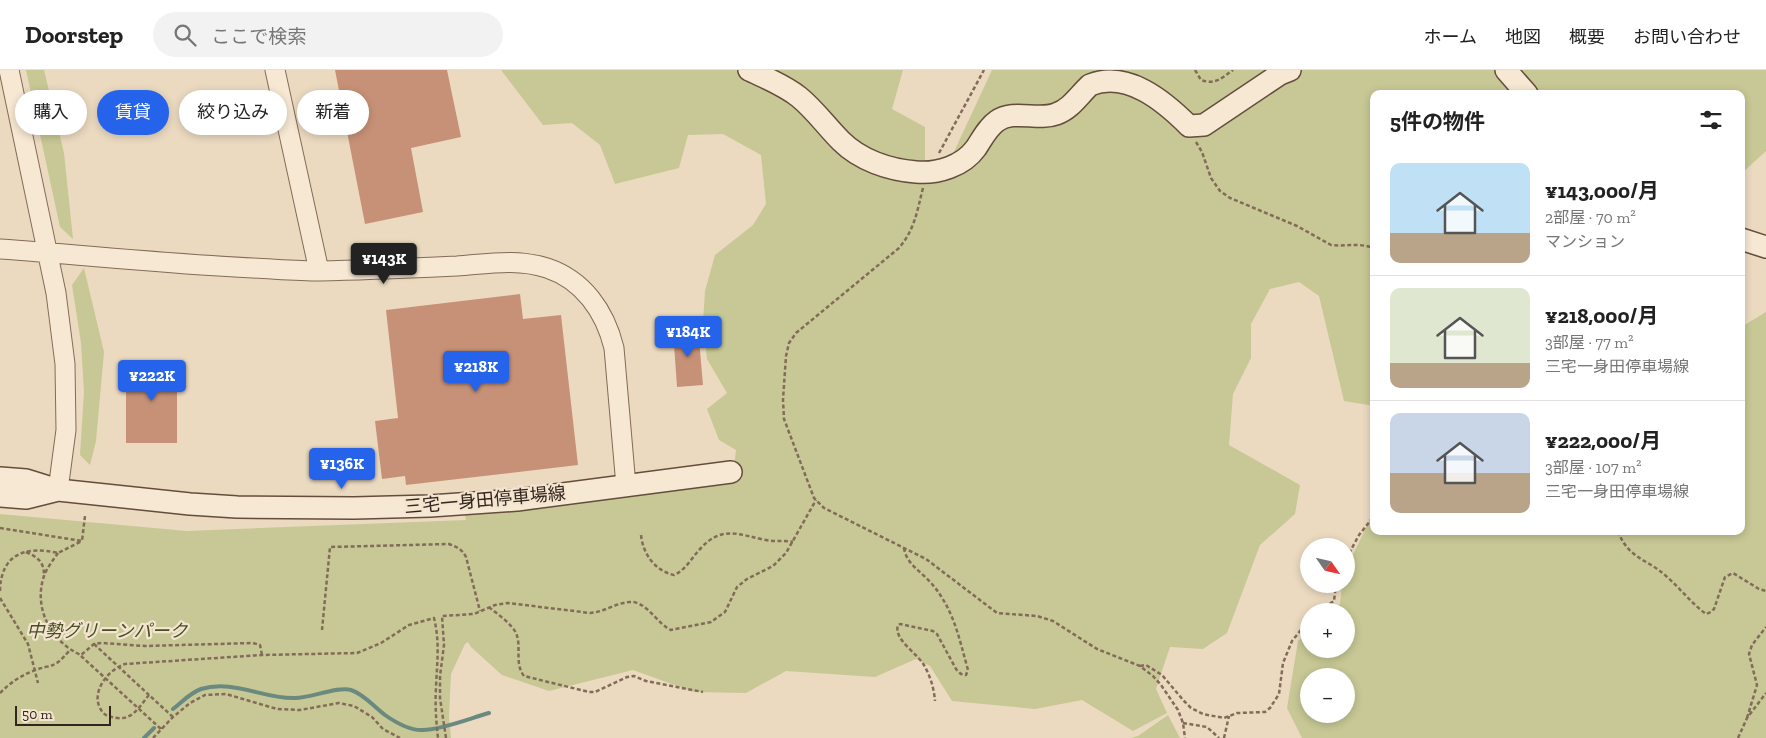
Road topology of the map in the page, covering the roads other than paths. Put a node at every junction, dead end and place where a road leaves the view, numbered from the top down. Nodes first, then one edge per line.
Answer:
1 (9, 70) edge
2 (275, 70) edge
3 (749, 70) edge
4 (1290, 70) edge
5 (1506, 70) edge
6 (1524, 90) edge
7 (1745, 240) edge
8 (1766, 247) edge
9 (0, 249) edge
10 (47, 252) junction
11 (319, 271) junction
12 (732, 472) dead end
13 (0, 478) edge
14 (626, 486) junction
15 (58, 490) junction
16 (0, 496) edge

1 - 10 street
2 - 11 street
3 - 4 main road
5 - 6 main road
7 - 8 main road
9 - 10 street
10 - 11 street
10 - 15 street
11 - 14 street
12 - 14 main road, 三宅一身田停車場線
13 - 15 main road, 三宅一身田停車場線
14 - 15 main road, 三宅一身田停車場線
15 - 16 main road, 三宅一身田停車場線

